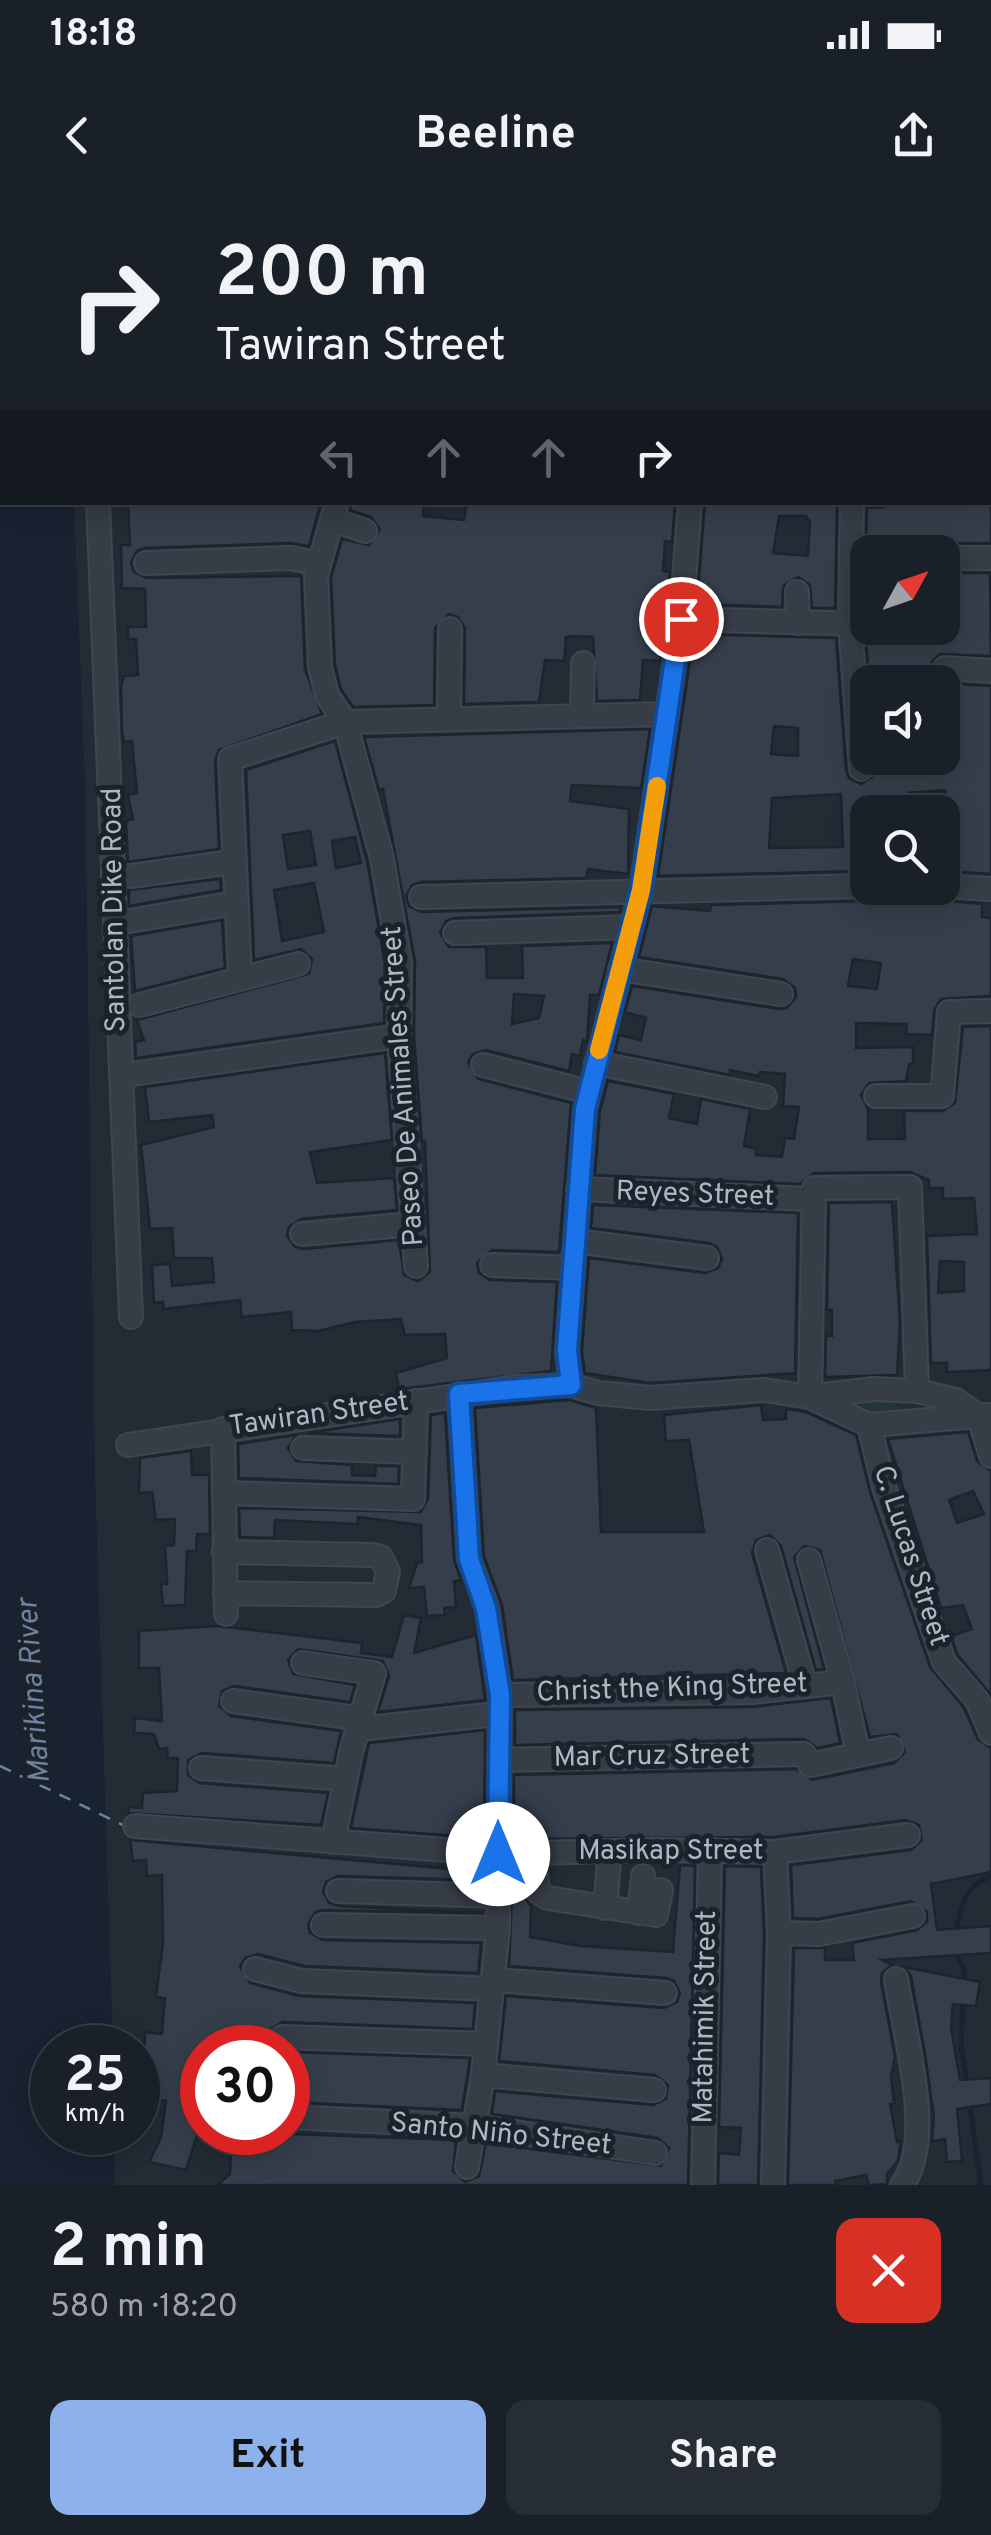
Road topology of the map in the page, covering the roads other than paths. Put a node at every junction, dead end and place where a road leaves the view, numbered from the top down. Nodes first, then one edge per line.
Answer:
1 (98, 505) edge
2 (690, 505) edge
3 (852, 505) edge
4 (336, 512) edge
5 (365, 531) dead end
6 (854, 535) edge
7 (960, 558) edge
8 (991, 558) edge
9 (146, 564) dead end
10 (320, 564) junction
11 (798, 592) dead end
12 (681, 619) junction
13 (798, 622) junction
14 (850, 624) edge
15 (450, 629) dead end
16 (584, 663) dead end
17 (667, 714) junction
18 (582, 716) junction
19 (450, 718) junction
20 (345, 722) junction
21 (232, 862) junction
22 (131, 876) dead end
23 (850, 886) edge
24 (960, 887) edge
25 (991, 889) edge
26 (641, 890) junction
27 (421, 896) dead end
28 (235, 903) junction
29 (129, 921) dead end
30 (631, 926) junction
31 (456, 933) dead end
32 (298, 964) dead end
33 (620, 969) junction
34 (240, 976) junction
35 (781, 994) dead end
36 (140, 1005) dead end
37 (991, 1011) edge
38 (399, 1036) junction
39 (596, 1064) junction
40 (483, 1065) dead end
41 (132, 1074) dead end
42 (589, 1092) junction
43 (876, 1096) dead end
44 (765, 1097) dead end
45 (578, 1189) junction
46 (811, 1199) junction
47 (413, 1224) junction
48 (302, 1234) dead end
49 (575, 1241) junction
50 (707, 1258) dead end
51 (492, 1265) dead end
52 (416, 1266) dead end
53 (573, 1268) junction
54 (131, 1317) dead end
55 (571, 1385) junction
56 (918, 1391) junction
57 (459, 1394) junction
58 (810, 1397) junction
59 (416, 1401) junction
60 (971, 1412) edge
61 (869, 1425) junction
62 (223, 1429) junction
63 (128, 1445) dead end
64 (304, 1448) dead end
65 (415, 1452) junction
66 (991, 1456) edge
67 (224, 1493) junction
68 (767, 1550) dead end
69 (224, 1552) junction
70 (809, 1560) dead end
71 (302, 1663) dead end
72 (844, 1682) junction
73 (806, 1685) junction
74 (233, 1701) dead end
75 (499, 1705) junction
76 (361, 1724) junction
77 (991, 1733) edge
78 (892, 1748) dead end
79 (858, 1754) junction
80 (499, 1760) junction
81 (200, 1768) dead end
82 (346, 1779) junction
83 (134, 1826) dead end
84 (908, 1836) dead end
85 (334, 1842) junction
86 (710, 1849) junction
87 (610, 1851) junction
88 (776, 1852) junction
89 (498, 1854) junction
90 (534, 1854) junction
91 (652, 1883) dead end
92 (338, 1892) dead end
93 (500, 1896) junction
94 (604, 1908) junction
95 (914, 1916) dead end
96 (323, 1925) dead end
97 (498, 1928) junction
98 (779, 1933) junction
99 (255, 1970) dead end
100 (896, 1979) dead end
101 (493, 1985) junction
102 (665, 1993) dead end
103 (310, 2038) edge
104 (486, 2044) junction
105 (483, 2074) junction
106 (654, 2090) dead end
107 (310, 2119) edge
108 (472, 2126) junction
109 (655, 2153) dead end
110 (466, 2167) dead end
111 (703, 2185) edge
112 (773, 2185) edge
113 (902, 2185) edge

1 - 54 street, Santolan Dike Road
2 - 12 street
3 - 6 street
4 - 5 street
4 - 10 street, Paseo De Animales Street
7 - 8 street
9 - 10 street
10 - 20 street, Paseo De Animales Street
11 - 13 street
12 - 13 street
12 - 17 street
13 - 14 street
15 - 19 street
16 - 18 street
17 - 18 street
17 - 26 street
18 - 19 street
19 - 20 street
20 - 21 street
20 - 38 street, Paseo De Animales Street
21 - 22 street
21 - 28 street
23 - 26 street
24 - 25 street
26 - 27 street
26 - 30 street
28 - 29 street
28 - 34 street
30 - 31 street
30 - 33 street
32 - 34 street
33 - 35 street
33 - 39 street
34 - 36 street
37 - 43 street
38 - 41 street
38 - 47 street, Paseo De Animales Street
39 - 42 street
39 - 44 street
40 - 42 street
42 - 45 street
45 - 46 street, Reyes Street
45 - 49 street
46 - 56 street, Reyes Street
46 - 58 street
47 - 48 street
47 - 52 street, Paseo De Animales Street
49 - 50 street
49 - 53 street
51 - 53 street
53 - 55 street
55 - 57 street, Tawiran Street
55 - 58 street, Tawiran Street
56 - 58 street
56 - 60 street
57 - 59 street, Tawiran Street
57 - 75 street
58 - 61 street
59 - 62 street, Tawiran Street
59 - 65 street
60 - 61 street
60 - 66 street
61 - 77 street, C. Lucas Street
62 - 63 street, Tawiran Street
62 - 67 street
64 - 65 street
65 - 67 street
67 - 69 street
68 - 73 street
69 - 69 street
70 - 72 street
71 - 76 street
72 - 73 street, Christ the King Street
72 - 79 street
73 - 75 street, Christ the King Street
74 - 76 street, Christ the King Street
75 - 76 street, Christ the King Street
75 - 80 street
76 - 82 street
78 - 79 street, Mar Cruz Street
79 - 80 street, Mar Cruz Street
80 - 89 street
81 - 82 street
82 - 85 street
83 - 85 street, Masikap Street
84 - 88 street, Masikap Street
85 - 89 street, Masikap Street
86 - 87 street, Masikap Street
86 - 88 street, Masikap Street
86 - 111 street, Matahimik Street
87 - 90 street, Masikap Street
87 - 94 street
88 - 98 street
89 - 90 street, Masikap Street
89 - 93 street
90 - 94 street
91 - 94 street
92 - 93 street
93 - 97 street
95 - 98 street
96 - 97 street
97 - 101 street
98 - 112 street
99 - 101 street
100 - 113 street
101 - 102 street
101 - 104 street
103 - 104 street
104 - 105 street
105 - 106 street
105 - 108 street
107 - 108 street, Santo Niño Street
108 - 109 street, Santo Niño Street
108 - 110 street

